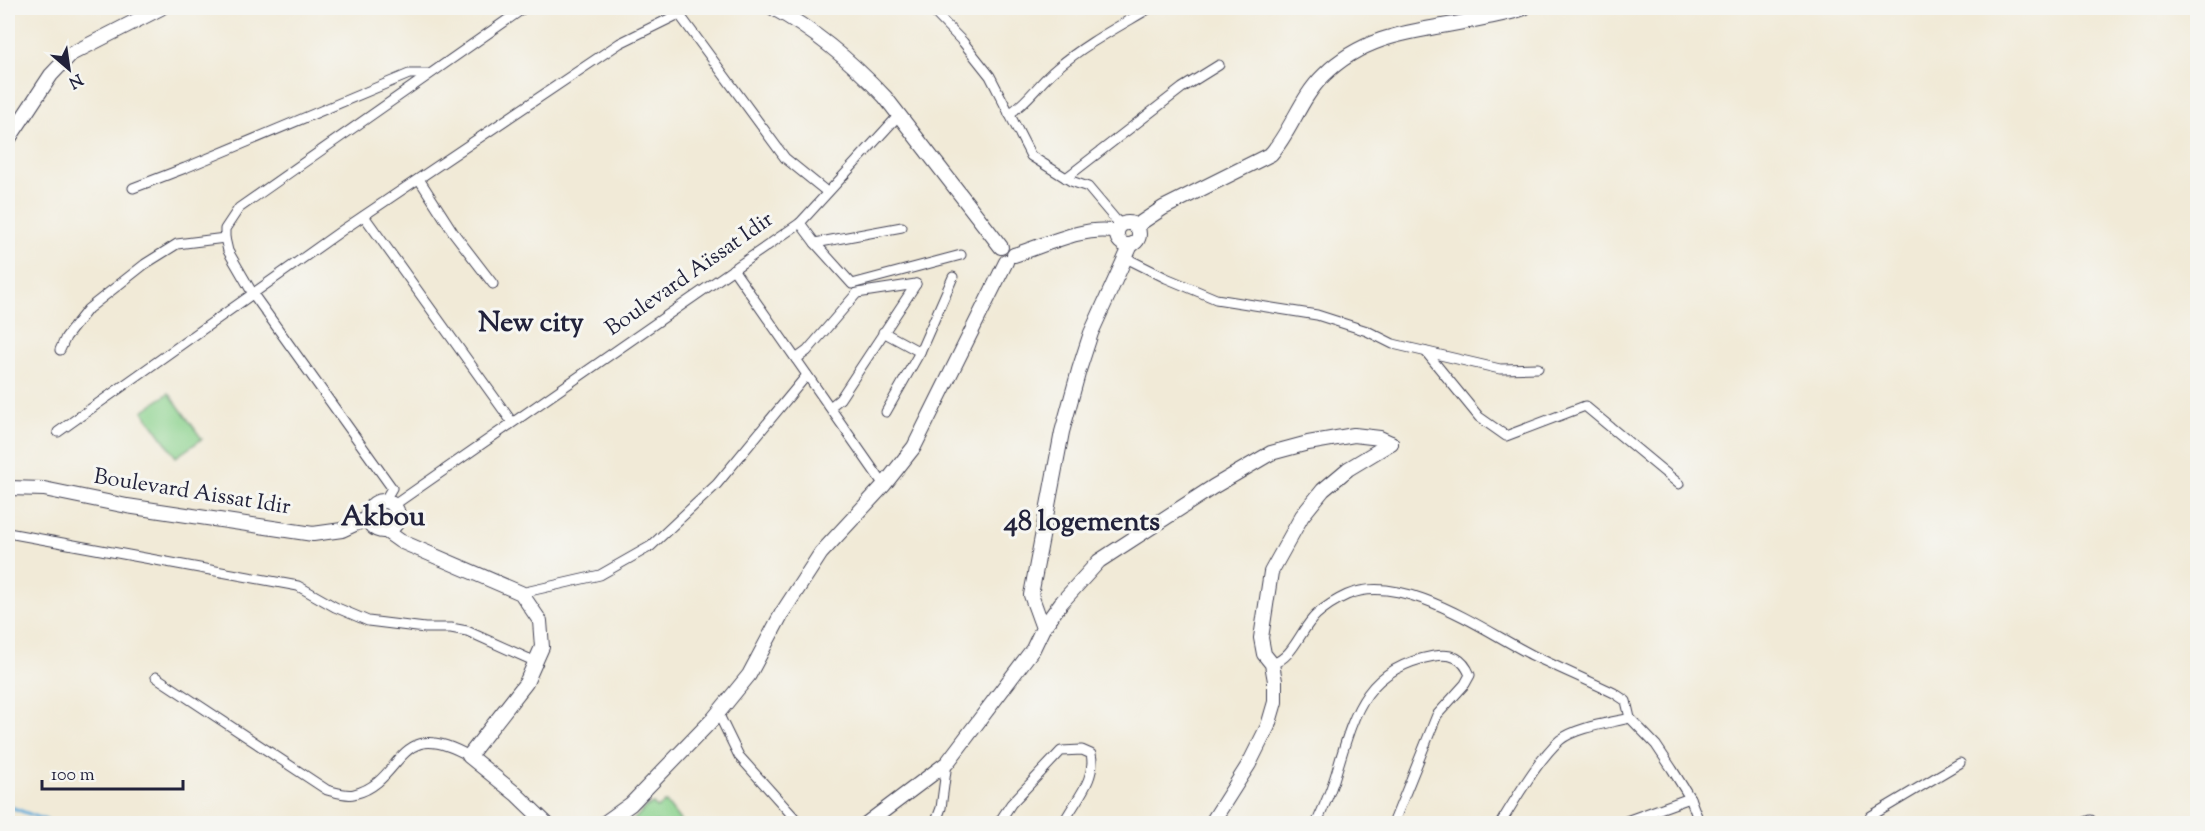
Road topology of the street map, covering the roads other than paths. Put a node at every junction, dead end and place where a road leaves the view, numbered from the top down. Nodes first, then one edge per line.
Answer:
1 (161, 8) edge
2 (524, 8) edge
3 (773, 8) edge
4 (930, 8) edge
5 (1150, 8) edge
6 (1524, 8) edge
7 (681, 11) edge
8 (1219, 65) dead end
9 (428, 74) junction
10 (1009, 114) junction
11 (898, 115) junction
12 (8, 140) edge
13 (1066, 178) junction
14 (419, 179) junction
15 (133, 188) dead end
16 (827, 192) junction
17 (364, 216) junction
18 (800, 223) junction
19 (902, 227) dead end
20 (1126, 228) junction
21 (225, 238) junction
22 (815, 243) junction
23 (1129, 252) junction
24 (960, 255) dead end
25 (1010, 258) junction
26 (734, 269) junction
27 (953, 277) dead end
28 (493, 284) dead end
29 (254, 294) junction
30 (883, 332) junction
31 (60, 350) dead end
32 (920, 352) junction
33 (1426, 352) junction
34 (796, 359) junction
35 (1538, 368) dead end
36 (807, 375) junction
37 (830, 407) junction
38 (886, 412) dead end
39 (512, 422) junction
40 (58, 432) dead end
41 (1679, 484) dead end
42 (884, 485) junction
43 (8, 488) edge
44 (390, 503) junction
45 (368, 518) junction
46 (386, 531) junction
47 (8, 533) edge
48 (521, 593) junction
49 (1042, 628) junction
50 (536, 662) junction
51 (1272, 664) junction
52 (156, 677) dead end
53 (718, 713) junction
54 (1630, 718) junction
55 (469, 756) junction
56 (947, 763) junction
57 (1960, 763) dead end
58 (1690, 798) junction
59 (2091, 820) dead end
60 (547, 824) edge
61 (603, 824) edge
62 (800, 824) edge
63 (866, 824) edge
64 (934, 824) edge
65 (998, 824) edge
66 (1063, 824) edge
67 (1211, 824) edge
68 (1316, 824) edge
69 (1393, 824) edge
70 (1500, 824) edge
71 (1618, 824) edge
72 (1701, 824) edge
73 (1864, 824) edge
74 (2080, 824) edge

1 - 12 street
2 - 9 street
3 - 11 street
4 - 10 street
5 - 10 street
6 - 20 street
7 - 14 street
7 - 16 street
8 - 13 street
9 - 15 street
9 - 21 street
10 - 13 street
11 - 16 street, Boulevard Aïssat Idir
11 - 25 street
13 - 20 street
14 - 17 street
14 - 28 street
16 - 18 street, Boulevard Aïssat Idir
17 - 29 street
17 - 39 street
18 - 22 street
18 - 26 street, Boulevard Aïssat Idir
19 - 22 street
20 - 23 street
20 - 23 street
20 - 25 street
21 - 29 street
21 - 31 street
22 - 24 street
23 - 33 street
23 - 49 street
25 - 42 street
26 - 34 street
26 - 39 street, Boulevard Aïssat Idir
27 - 32 street
29 - 40 street
29 - 44 street
30 - 32 street
30 - 34 street
30 - 37 street
32 - 38 street
33 - 35 street
33 - 41 street
34 - 36 street
36 - 37 street
36 - 48 street
37 - 42 street
39 - 44 street, Boulevard Aïssat Idir
42 - 53 street
43 - 45 street, Boulevard Aissat Idir
44 - 45 street
44 - 46 street
45 - 46 street
46 - 48 street
47 - 50 street
48 - 50 street
49 - 51 street
49 - 56 street
50 - 55 street
51 - 54 street
51 - 67 street
52 - 55 street
53 - 61 street
53 - 62 street
54 - 58 street
54 - 70 street
55 - 60 street
56 - 63 street
56 - 64 street
57 - 73 street
58 - 71 street
58 - 72 street
59 - 74 street
65 - 66 street
68 - 69 street

